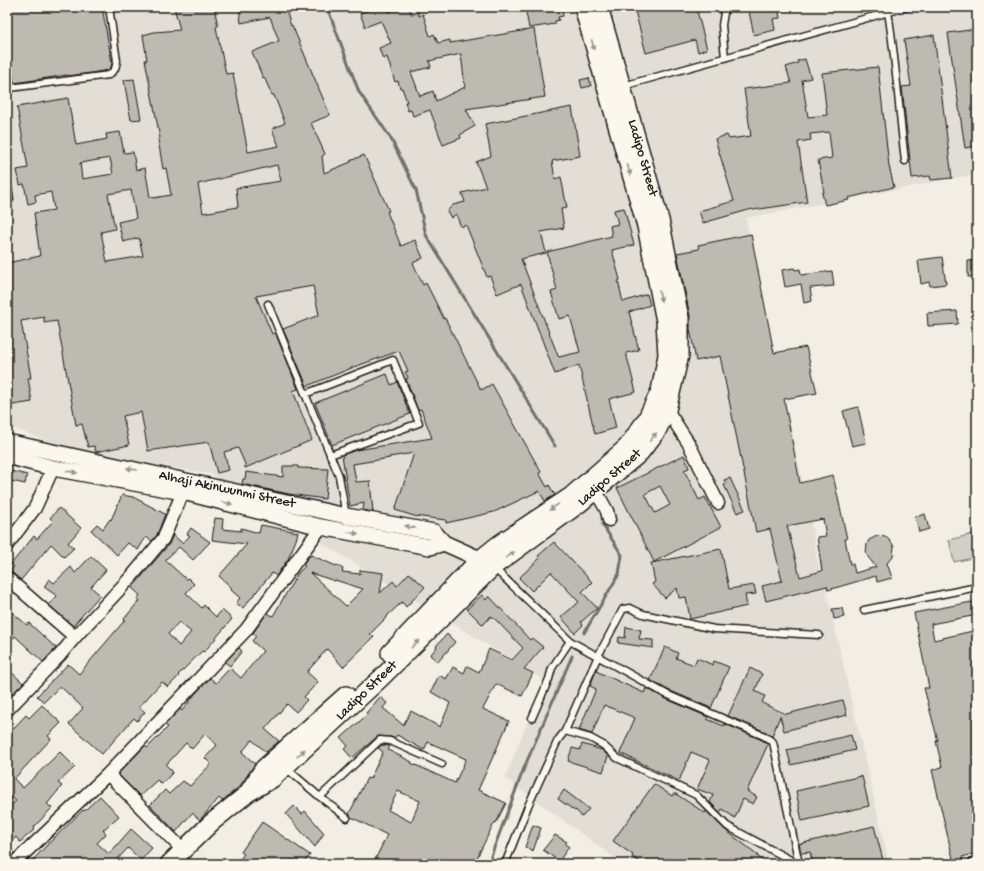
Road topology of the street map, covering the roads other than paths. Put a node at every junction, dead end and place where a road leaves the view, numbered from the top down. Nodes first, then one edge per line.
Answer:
1 (109, 7) edge
2 (583, 7) edge
3 (599, 7) edge
4 (725, 7) edge
5 (907, 7) edge
6 (888, 12) junction
7 (725, 58) junction
8 (7, 82) edge
9 (614, 89) junction
10 (906, 161) dead end
11 (7, 181) edge
12 (7, 202) edge
13 (268, 304) dead end
14 (305, 394) junction
15 (668, 410) junction
16 (7, 442) edge
17 (330, 455) junction
18 (7, 456) edge
19 (53, 468) junction
20 (596, 491) junction
21 (183, 492) junction
22 (718, 503) dead end
23 (346, 516) junction
24 (609, 520) dead end
25 (322, 527) junction
26 (444, 543) junction
27 (7, 545) edge
28 (486, 564) junction
29 (7, 578) edge
30 (977, 587) edge
31 (864, 610) dead end
32 (819, 635) dead end
33 (76, 637) junction
34 (570, 641) junction
35 (598, 656) junction
36 (7, 710) edge
37 (532, 718) dead end
38 (565, 731) junction
39 (442, 764) dead end
40 (285, 767) junction
41 (108, 774) junction
42 (248, 793) junction
43 (320, 798) junction
44 (347, 818) dead end
45 (184, 850) junction
46 (977, 860) edge
47 (13, 864) edge
48 (169, 864) edge
49 (505, 864) edge
50 (799, 864) edge
51 (970, 864) edge

1 - 8 lane
2 -> 9 main road, Ladipo Street
3 - 9 main road, Ladipo Street
4 - 7 lane
5 - 6 lane
6 - 7 lane
6 - 10 lane
7 - 9 lane
9 - 15 main road, Ladipo Street
9 -> 28 main road, Ladipo Street
11 - 12 lane
13 - 14 lane
14 - 17 lane
14 - 17 lane
20 -> 15 main road, Ladipo Street
15 - 22 street
23 -> 16 street, Alhaji Akinwunmi Street
17 - 23 lane
18 - 19 street, Alhaji Akinwunmi Street
19 -> 21 street, Alhaji Akinwunmi Street
19 - 27 street
20 - 24 street
28 -> 20 main road, Ladipo Street
21 -> 25 street, Alhaji Akinwunmi Street
21 - 33 street
26 -> 23 street, Alhaji Akinwunmi Street
25 -> 26 street, Alhaji Akinwunmi Street
25 - 41 street
26 - 28 street, Alhaji Akinwunmi Street
28 - 34 lane
40 -> 28 main road, Ladipo Street
28 - 42 main road, Ladipo Street
29 - 33 street
30 - 31 lane
32 - 35 lane
33 - 36 street
34 - 35 lane
34 - 37 lane
35 - 38 lane
35 - 50 lane
38 - 49 lane
38 - 50 lane
39 - 43 lane
40 - 42 main road, Ladipo Street
40 - 43 lane
41 - 45 street
41 - 47 street
42 - 45 main road, Ladipo Street
43 - 44 lane
45 - 48 main road, Ladipo Street
46 - 51 lane

